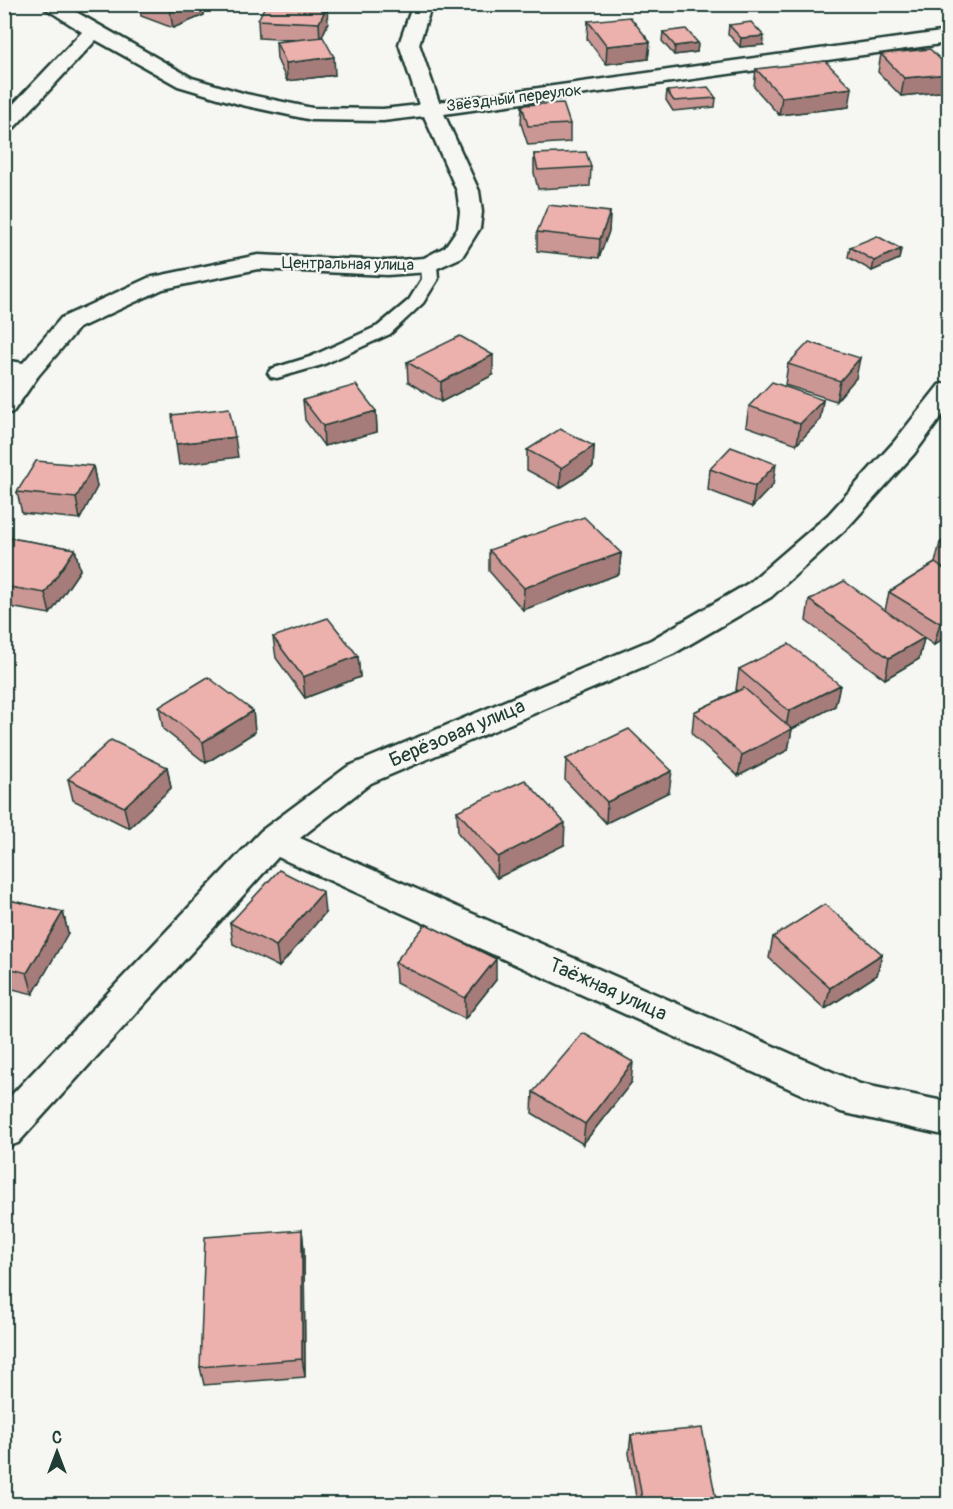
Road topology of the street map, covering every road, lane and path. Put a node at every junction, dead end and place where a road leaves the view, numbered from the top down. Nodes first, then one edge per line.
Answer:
1 (48, 4) edge
2 (423, 4) edge
3 (94, 31) junction
4 (947, 39) edge
5 (430, 107) junction
6 (4, 127) edge
7 (429, 265) junction
8 (17, 370) edge
9 (277, 373) dead end
10 (948, 391) edge
11 (4, 406) edge
12 (273, 840) junction
13 (948, 1119) edge
14 (4, 1131) edge

1 - 3 street, Звёздный переулок
2 - 5 street, Центральная улица
3 - 5 street, Звёздный переулок
3 - 6 street
4 - 5 street, Звёздный переулок
5 - 7 street, Центральная улица
7 - 8 street, Центральная улица
7 - 9 lane
8 - 11 street, Центральная улица
10 - 12 street, Берёзовая улица
12 - 13 street, Таёжная улица
12 - 14 street, Берёзовая улица

